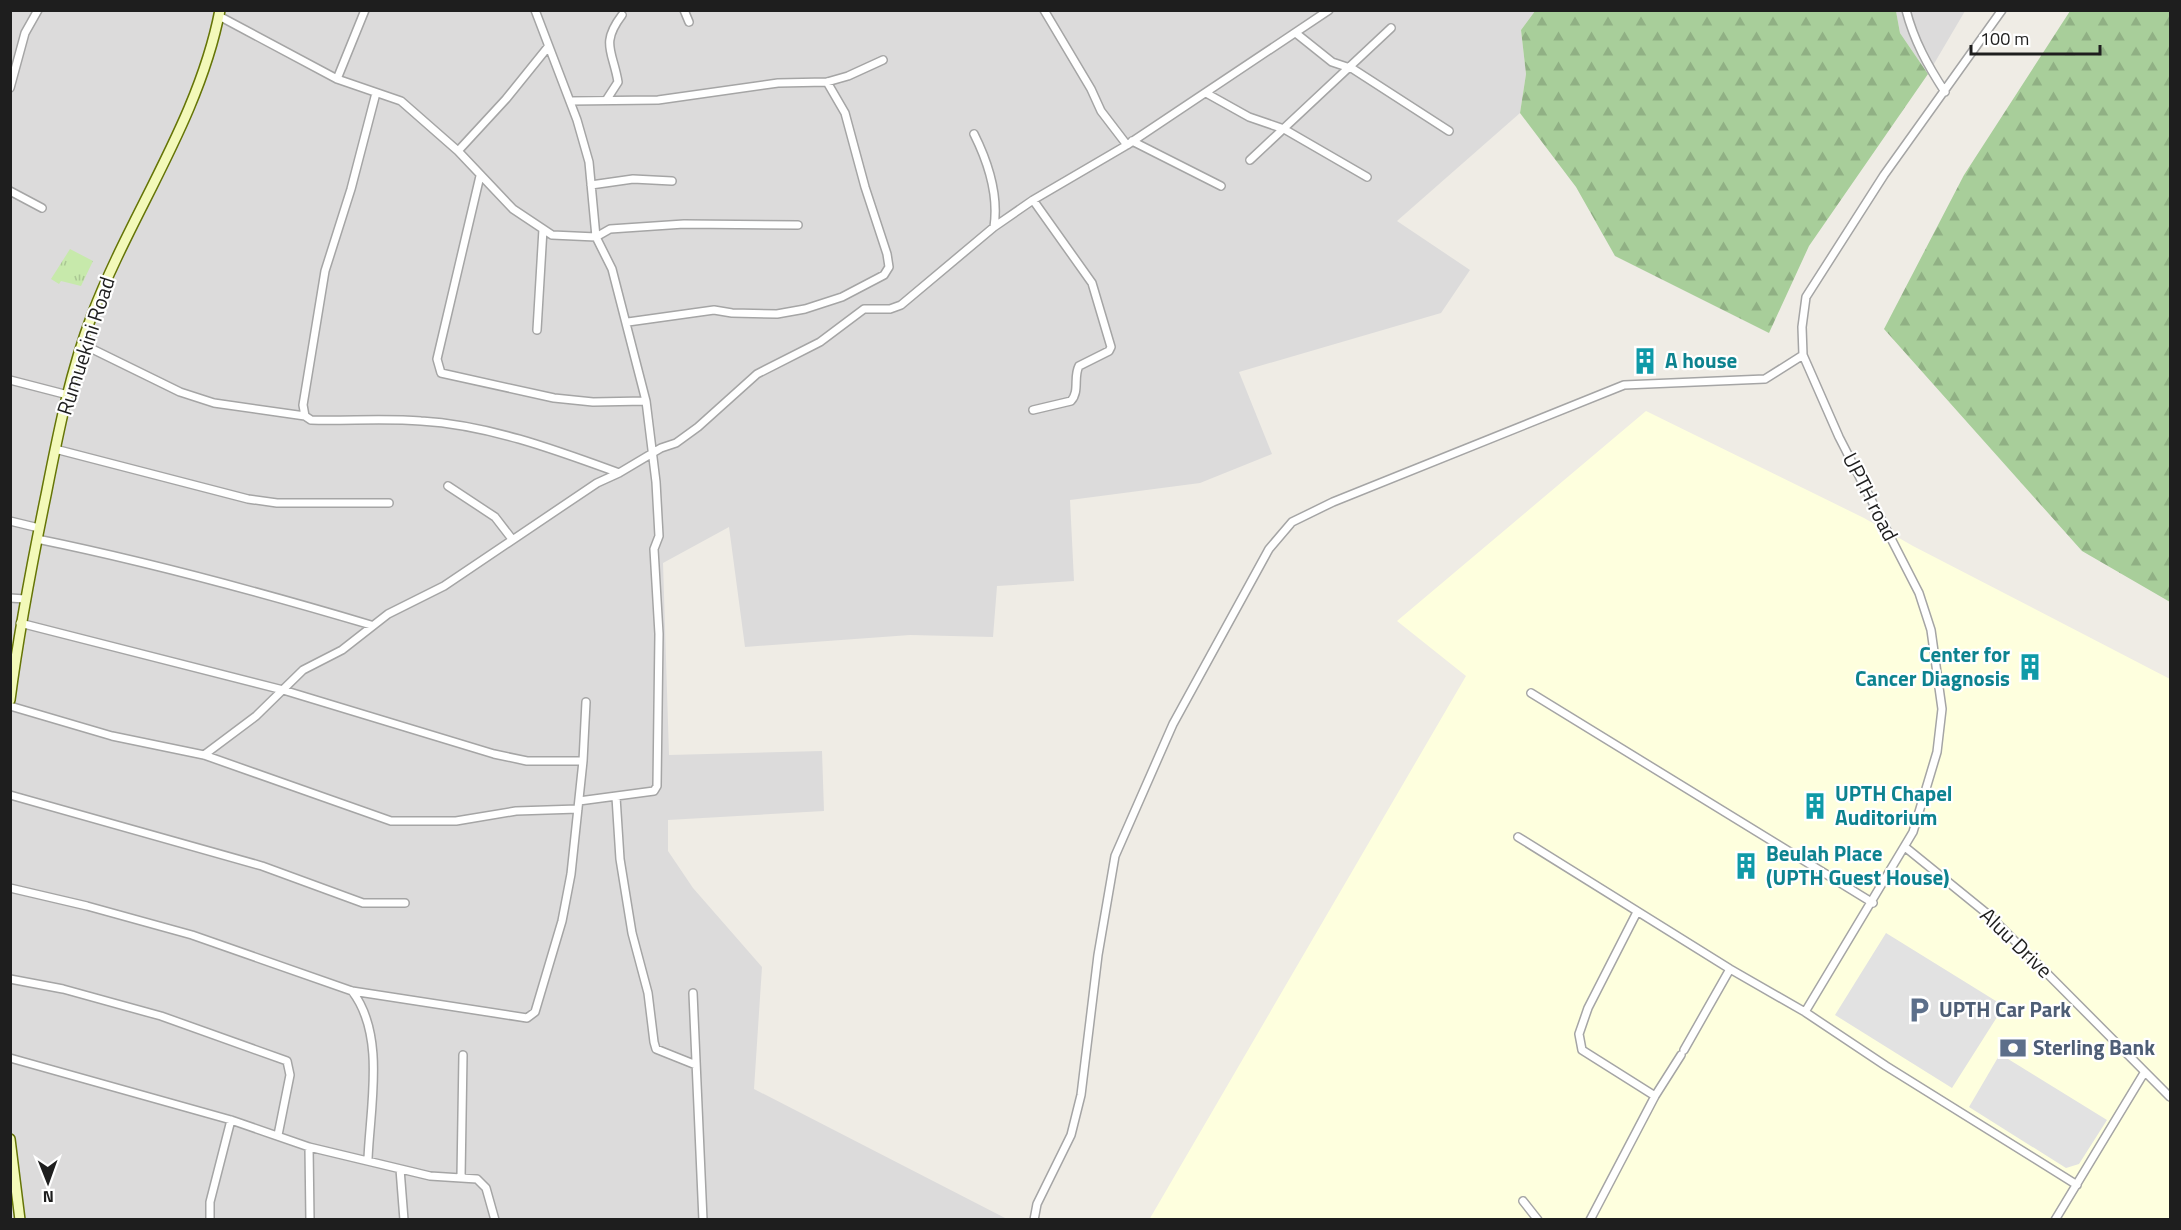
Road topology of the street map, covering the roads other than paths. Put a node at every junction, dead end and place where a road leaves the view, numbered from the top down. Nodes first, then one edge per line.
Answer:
1 (38, 10) edge
2 (365, 10) edge
3 (536, 10) edge
4 (684, 10) edge
5 (1044, 10) edge
6 (1329, 10) edge
7 (1906, 10) edge
8 (2001, 10) edge
9 (220, 13) edge
10 (622, 15) dead end
11 (688, 22) dead end
12 (1391, 28) dead end
13 (1297, 34) junction
14 (548, 47) junction
15 (883, 60) dead end
16 (1348, 68) junction
17 (337, 79) junction
18 (827, 81) junction
19 (10, 88) edge
20 (1946, 92) junction
21 (376, 93) junction
22 (1206, 93) junction
23 (607, 99) junction
24 (570, 101) junction
25 (1284, 129) junction
26 (1449, 131) dead end
27 (974, 134) dead end
28 (1130, 143) junction
29 (458, 151) junction
30 (1251, 160) dead end
31 (480, 176) junction
32 (1367, 177) dead end
33 (672, 181) dead end
34 (591, 185) junction
35 (1221, 186) dead end
36 (10, 191) edge
37 (1033, 200) junction
38 (42, 208) dead end
39 (798, 225) dead end
40 (994, 227) junction
41 (543, 230) junction
42 (596, 237) junction
43 (628, 322) junction
44 (537, 330) dead end
45 (82, 344) junction
46 (1803, 356) junction
47 (10, 380) edge
48 (68, 395) junction
49 (646, 401) junction
50 (1033, 410) dead end
51 (305, 416) junction
52 (55, 449) junction
53 (652, 454) junction
54 (619, 473) junction
55 (448, 486) dead end
56 (389, 503) dead end
57 (10, 521) edge
58 (39, 528) junction
59 (37, 539) junction
60 (512, 539) junction
61 (10, 598) edge
62 (25, 599) junction
63 (20, 623) junction
64 (371, 625) junction
65 (11, 685) edge
66 (283, 690) junction
67 (1532, 693) dead end
68 (10, 700) edge
69 (586, 702) dead end
70 (10, 706) edge
71 (204, 756) junction
72 (583, 761) junction
73 (10, 795) edge
74 (616, 797) junction
75 (579, 805) junction
76 (1518, 837) dead end
77 (1905, 847) junction
78 (10, 888) edge
79 (405, 903) dead end
80 (1873, 903) junction
81 (1637, 912) junction
82 (1730, 969) junction
83 (10, 979) edge
84 (352, 991) junction
85 (693, 993) dead end
86 (1805, 1012) junction
87 (463, 1055) dead end
88 (10, 1058) edge
89 (696, 1065) junction
90 (2144, 1073) junction
91 (1655, 1096) junction
92 (2170, 1097) edge
93 (231, 1120) junction
94 (278, 1135) junction
95 (10, 1139) edge
96 (309, 1147) junction
97 (368, 1159) junction
98 (400, 1169) junction
99 (461, 1177) junction
100 (2078, 1185) junction
101 (1523, 1201) dead end
102 (17, 1213) edge
103 (210, 1220) edge
104 (310, 1220) edge
105 (404, 1220) edge
106 (495, 1220) edge
107 (703, 1220) edge
108 (1034, 1220) edge
109 (1538, 1220) edge
110 (1590, 1220) edge
111 (2055, 1220) edge

1 - 19 street
2 - 17 street
3 - 14 street
4 - 11 street
5 - 28 street
6 - 13 street
7 - 20 street
8 - 20 street, UPTH road
9 - 17 street
9 - 45 street, Rumuekini Road
10 - 23 street
12 - 16 street
13 - 16 street
13 - 22 street
14 - 24 street
14 - 29 street
15 - 18 street
16 - 25 street
16 - 26 street
17 - 21 street
18 - 23 street
18 - 43 street
20 - 46 street, UPTH road
21 - 29 street
21 - 51 street
22 - 25 street
22 - 28 street
23 - 24 street
24 - 34 street
25 - 30 street
25 - 32 street
27 - 40 street
28 - 35 street
28 - 37 street
29 - 31 street
31 - 41 street
31 - 49 street
33 - 34 street
34 - 42 street
36 - 38 street
37 - 40 street
37 - 50 street
39 - 42 street
40 - 53 street
41 - 42 street
41 - 44 street
42 - 43 street
43 - 49 street
45 - 48 street, Rumuekini Road
45 - 51 street
46 - 77 street, UPTH road
46 - 108 street
47 - 48 street
48 - 52 street, Rumuekini Road
49 - 53 street
51 - 54 street
52 - 56 street
52 - 58 street, Rumuekini Road
53 - 54 street
53 - 74 street
54 - 60 street
55 - 60 street
57 - 58 street
58 - 59 street, Rumuekini Road
59 - 62 street, Rumuekini Road
59 - 64 street
60 - 64 street
61 - 62 street
62 - 63 street, Rumuekini Road
63 - 65 street, Rumuekini Road
63 - 66 street
64 - 66 street
65 - 68 street, Rumuekini Road
66 - 71 street
66 - 72 street
67 - 80 street
69 - 72 street
70 - 71 street
71 - 75 street
72 - 75 street
73 - 79 street
74 - 75 street
74 - 89 street
75 - 84 street
76 - 81 street
77 - 80 street, UPTH road
77 - 90 street, Aluu Drive
78 - 84 street
80 - 86 street, UPTH road
81 - 82 street
81 - 91 street
82 - 86 street
82 - 91 street
83 - 94 street
84 - 97 street
85 - 89 street
86 - 100 street
87 - 99 street
88 - 93 street
89 - 107 street
90 - 92 street, Aluu Drive
90 - 100 street
91 - 110 street
93 - 94 street
93 - 103 street
94 - 96 street
95 - 102 street
96 - 97 street
96 - 104 street
97 - 98 street
98 - 99 street
98 - 105 street
99 - 106 street
100 - 111 street
101 - 109 street

